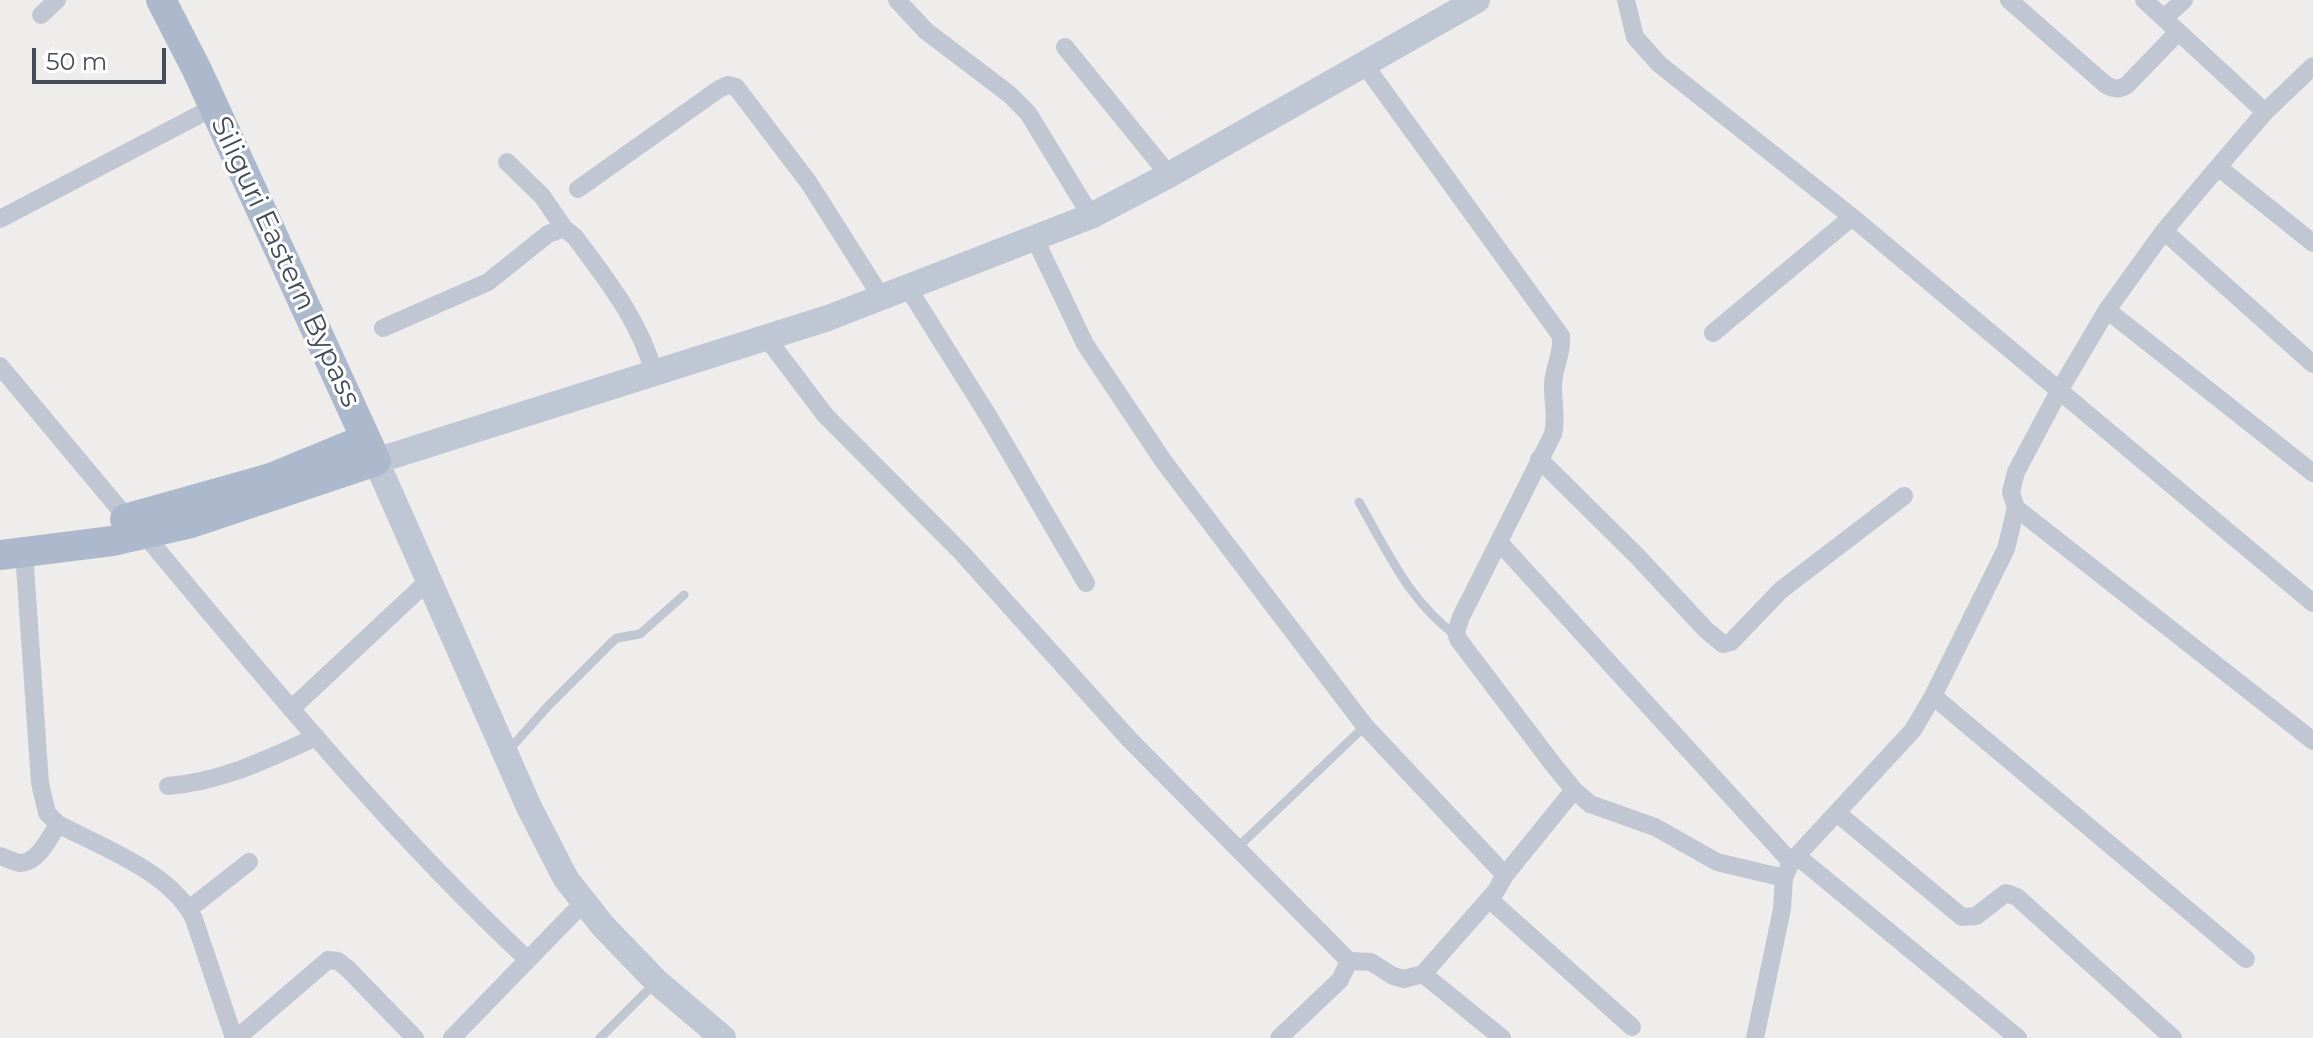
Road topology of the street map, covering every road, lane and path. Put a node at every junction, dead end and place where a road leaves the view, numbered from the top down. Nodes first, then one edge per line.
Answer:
1 (57, 0) edge
2 (161, 0) edge
3 (897, 0) edge
4 (1477, 0) edge
5 (1626, 0) edge
6 (2009, 0) edge
7 (2144, 0) edge
8 (2184, 0) edge
9 (41, 15) dead end
10 (2164, 18) junction
11 (2178, 32) junction
12 (1065, 47) dead end
13 (1364, 64) junction
14 (2313, 66) edge
15 (214, 107) junction
16 (2265, 112) junction
17 (507, 162) dead end
18 (2218, 167) junction
19 (1169, 175) junction
20 (578, 189) dead end
21 (1091, 216) junction
22 (1852, 217) junction
23 (0, 219) edge
24 (564, 228) junction
25 (2164, 231) junction
26 (1035, 239) junction
27 (2313, 243) edge
28 (908, 288) junction
29 (882, 298) junction
30 (2107, 310) junction
31 (383, 328) dead end
32 (1713, 333) dead end
33 (766, 337) junction
34 (2313, 364) edge
35 (0, 366) edge
36 (654, 372) junction
37 (2059, 391) junction
38 (371, 450) junction
39 (1539, 459) junction
40 (2313, 473) edge
41 (1904, 496) dead end
42 (1359, 502) dead end
43 (2016, 508) junction
44 (136, 526) junction
45 (1499, 542) junction
46 (8, 548) edge
47 (429, 580) junction
48 (1086, 583) dead end
49 (684, 595) dead end
50 (2313, 603) edge
51 (1457, 636) junction
52 (1933, 696) junction
53 (291, 709) junction
54 (1365, 726) junction
55 (316, 737) junction
56 (2313, 741) edge
57 (506, 753) junction
58 (168, 786) dead end
59 (1574, 790) junction
60 (1837, 813) junction
61 (58, 824) junction
62 (1237, 848) junction
63 (0, 856) edge
64 (249, 862) dead end
65 (1791, 866) junction
66 (1505, 875) junction
67 (1489, 899) junction
68 (584, 902) junction
69 (189, 909) junction
70 (527, 959) junction
71 (2246, 959) dead end
72 (1349, 961) junction
73 (1423, 974) junction
74 (657, 982) junction
75 (1632, 1027) dead end
76 (240, 1037) edge
77 (601, 1037) edge
78 (415, 1038) edge
79 (452, 1038) edge
80 (723, 1038) edge
81 (1279, 1038) edge
82 (1502, 1038) edge
83 (1755, 1038) edge
84 (2018, 1038) edge
85 (2173, 1038) edge

1 - 9 street
2 - 15 main road, Siliguri Eastern Bypass
3 - 21 street
4 - 13 street
5 - 22 street
6 - 11 street
7 - 10 street
8 - 10 street
10 - 11 street
11 - 16 street
12 - 19 street
13 - 19 street
13 - 39 street
14 - 16 street
15 - 23 street
15 - 38 main road, Siliguri Eastern Bypass
16 - 18 street
17 - 24 street
18 - 25 street
18 - 27 street
19 - 21 street
20 - 29 street
21 - 26 street
22 - 32 street
22 - 37 street
24 - 31 street
24 - 36 street
25 - 30 street
25 - 34 street
26 - 28 street
26 - 54 street
28 - 29 street
28 - 48 street
29 - 33 street
30 - 37 street
30 - 40 street
33 - 36 street
33 - 62 street
35 - 44 street
36 - 38 street
37 - 43 street
37 - 50 street
38 - 44 main road, Siliguri Eastern Bypass
38 - 47 street
39 - 41 street
39 - 45 street
42 - 51 lane
43 - 52 street
43 - 56 street
44 - 46 main road, Siliguri Eastern Bypass
44 - 53 street
45 - 51 street
45 - 65 street
46 - 61 street
47 - 53 street
47 - 57 street
49 - 57 lane
51 - 59 street
52 - 60 street
52 - 71 street
53 - 55 street
54 - 62 lane
54 - 66 street
55 - 58 street
55 - 70 street
57 - 68 street
59 - 65 street
59 - 66 street
60 - 65 street
60 - 85 street
61 - 63 street
61 - 69 street
62 - 72 street
64 - 69 street
65 - 83 street
65 - 84 street
66 - 67 street
67 - 73 street
67 - 75 street
68 - 70 street
68 - 74 street
69 - 76 street
70 - 79 street
72 - 73 street
72 - 81 street
73 - 82 street
74 - 77 lane
74 - 80 street
76 - 78 street

